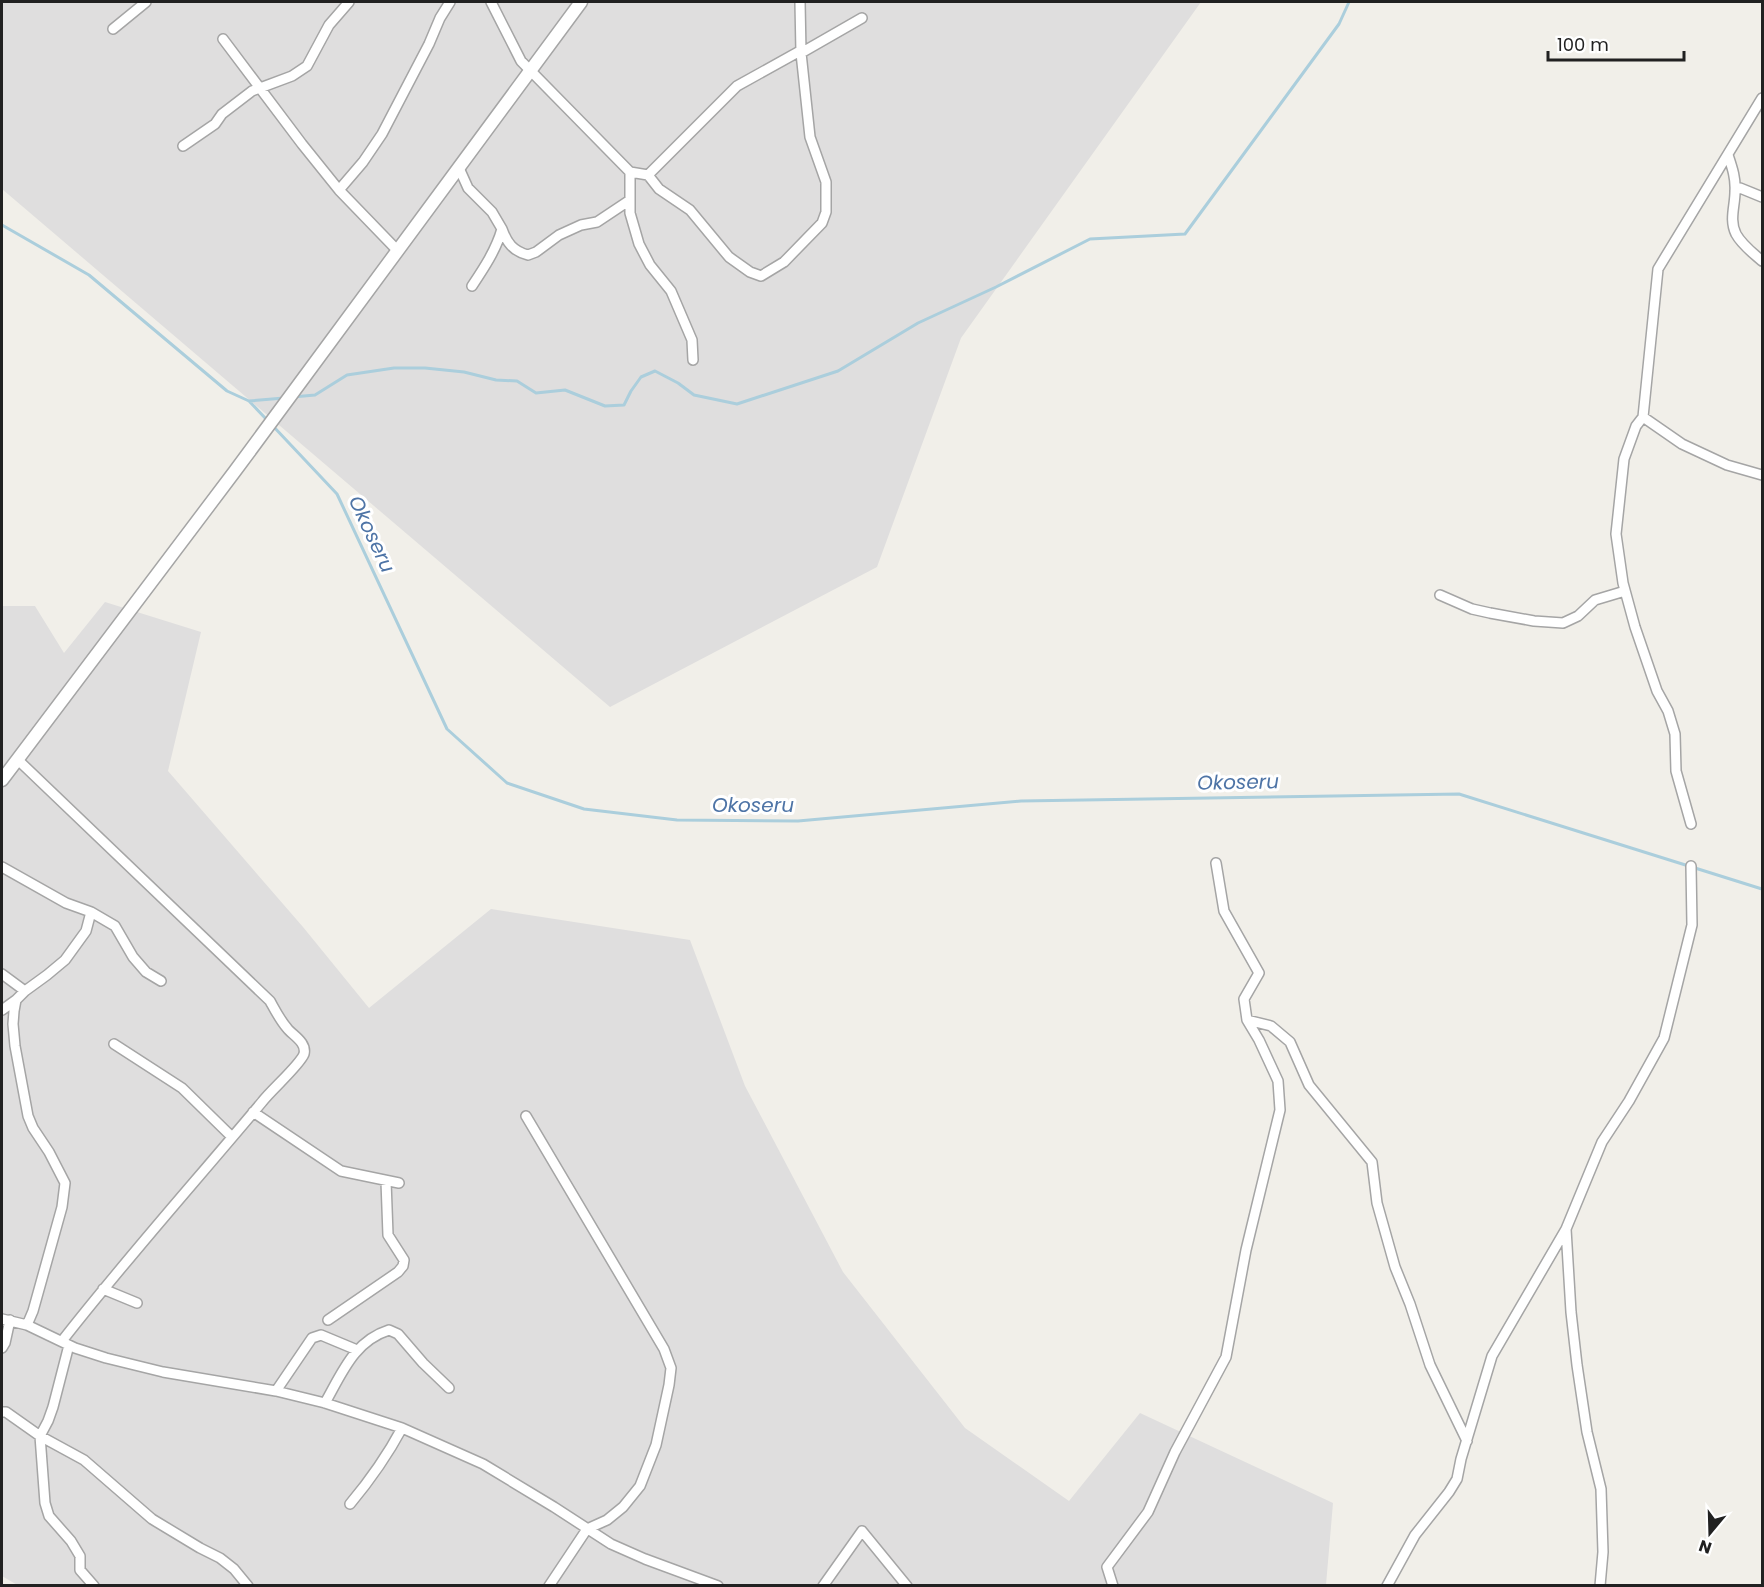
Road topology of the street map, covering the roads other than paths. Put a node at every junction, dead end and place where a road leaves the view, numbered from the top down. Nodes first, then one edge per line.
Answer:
1 (146, 2) edge
2 (350, 2) edge
3 (450, 2) edge
4 (491, 2) edge
5 (581, 2) edge
6 (800, 2) edge
7 (862, 18) dead end
8 (113, 29) dead end
9 (224, 39) dead end
10 (801, 53) junction
11 (531, 71) junction
12 (260, 88) junction
13 (1762, 98) edge
14 (183, 146) dead end
15 (1728, 154) junction
16 (459, 168) junction
17 (630, 172) junction
18 (648, 175) junction
19 (339, 190) junction
20 (1736, 191) junction
21 (1762, 196) edge
22 (630, 200) junction
23 (502, 229) junction
24 (397, 250) junction
25 (1762, 261) edge
26 (472, 286) dead end
27 (693, 360) dead end
28 (1643, 417) junction
29 (1762, 475) edge
30 (1625, 591) junction
31 (1440, 595) dead end
32 (17, 759) junction
33 (2, 780) edge
34 (1691, 824) dead end
35 (1216, 863) dead end
36 (1691, 866) dead end
37 (2, 867) edge
38 (91, 912) junction
39 (2, 974) edge
40 (161, 981) dead end
41 (25, 991) junction
42 (16, 999) junction
43 (2, 1010) edge
44 (1247, 1020) junction
45 (114, 1044) dead end
46 (253, 1112) junction
47 (526, 1116) dead end
48 (232, 1137) junction
49 (386, 1181) junction
50 (399, 1183) dead end
51 (1566, 1229) junction
52 (103, 1289) junction
53 (137, 1303) dead end
54 (6, 1319) edge
55 (328, 1320) dead end
56 (27, 1325) junction
57 (66, 1343) junction
58 (2, 1348) edge
59 (357, 1350) junction
60 (449, 1388) dead end
61 (276, 1391) junction
62 (324, 1403) junction
63 (2, 1412) edge
64 (402, 1428) junction
65 (39, 1436) junction
66 (1467, 1441) junction
67 (350, 1504) dead end
68 (587, 1529) junction
69 (94, 1586) edge
70 (248, 1586) edge
71 (549, 1586) edge
72 (718, 1586) edge
73 (823, 1586) edge
74 (907, 1586) edge
75 (1113, 1586) edge
76 (1387, 1586) edge
77 (1600, 1586) edge

1 - 8 street
2 - 12 street
3 - 19 street
4 - 11 street
5 - 11 street
6 - 10 street
7 - 10 street
9 - 12 street
10 - 18 street
10 - 18 street
11 - 16 street
11 - 17 street
12 - 14 street
12 - 19 street
13 - 15 street
15 - 20 street
15 - 28 street
16 - 23 street
16 - 24 street
17 - 18 street
17 - 22 street
19 - 24 street
20 - 21 street
20 - 25 street
22 - 23 street
22 - 27 street
23 - 26 street
24 - 32 street
28 - 29 street
28 - 30 street
30 - 31 street
30 - 34 street
32 - 33 street
32 - 46 street
35 - 44 street
36 - 51 street
37 - 38 street
38 - 40 street
38 - 41 street
39 - 41 street
41 - 42 street
42 - 43 street
42 - 56 street
44 - 66 street
44 - 75 street
45 - 48 street
46 - 48 street
46 - 49 street
47 - 68 street
48 - 52 street
49 - 50 street
49 - 55 street
51 - 66 street
51 - 77 street
52 - 53 street
52 - 57 street
54 - 56 street
54 - 58 street
56 - 57 street
57 - 61 street
57 - 65 street
59 - 60 street
59 - 61 street
59 - 62 street
61 - 62 street
62 - 64 street
63 - 65 street
64 - 67 street
64 - 68 street
65 - 69 street
65 - 70 street
66 - 76 street
68 - 71 street
68 - 72 street
73 - 74 street

